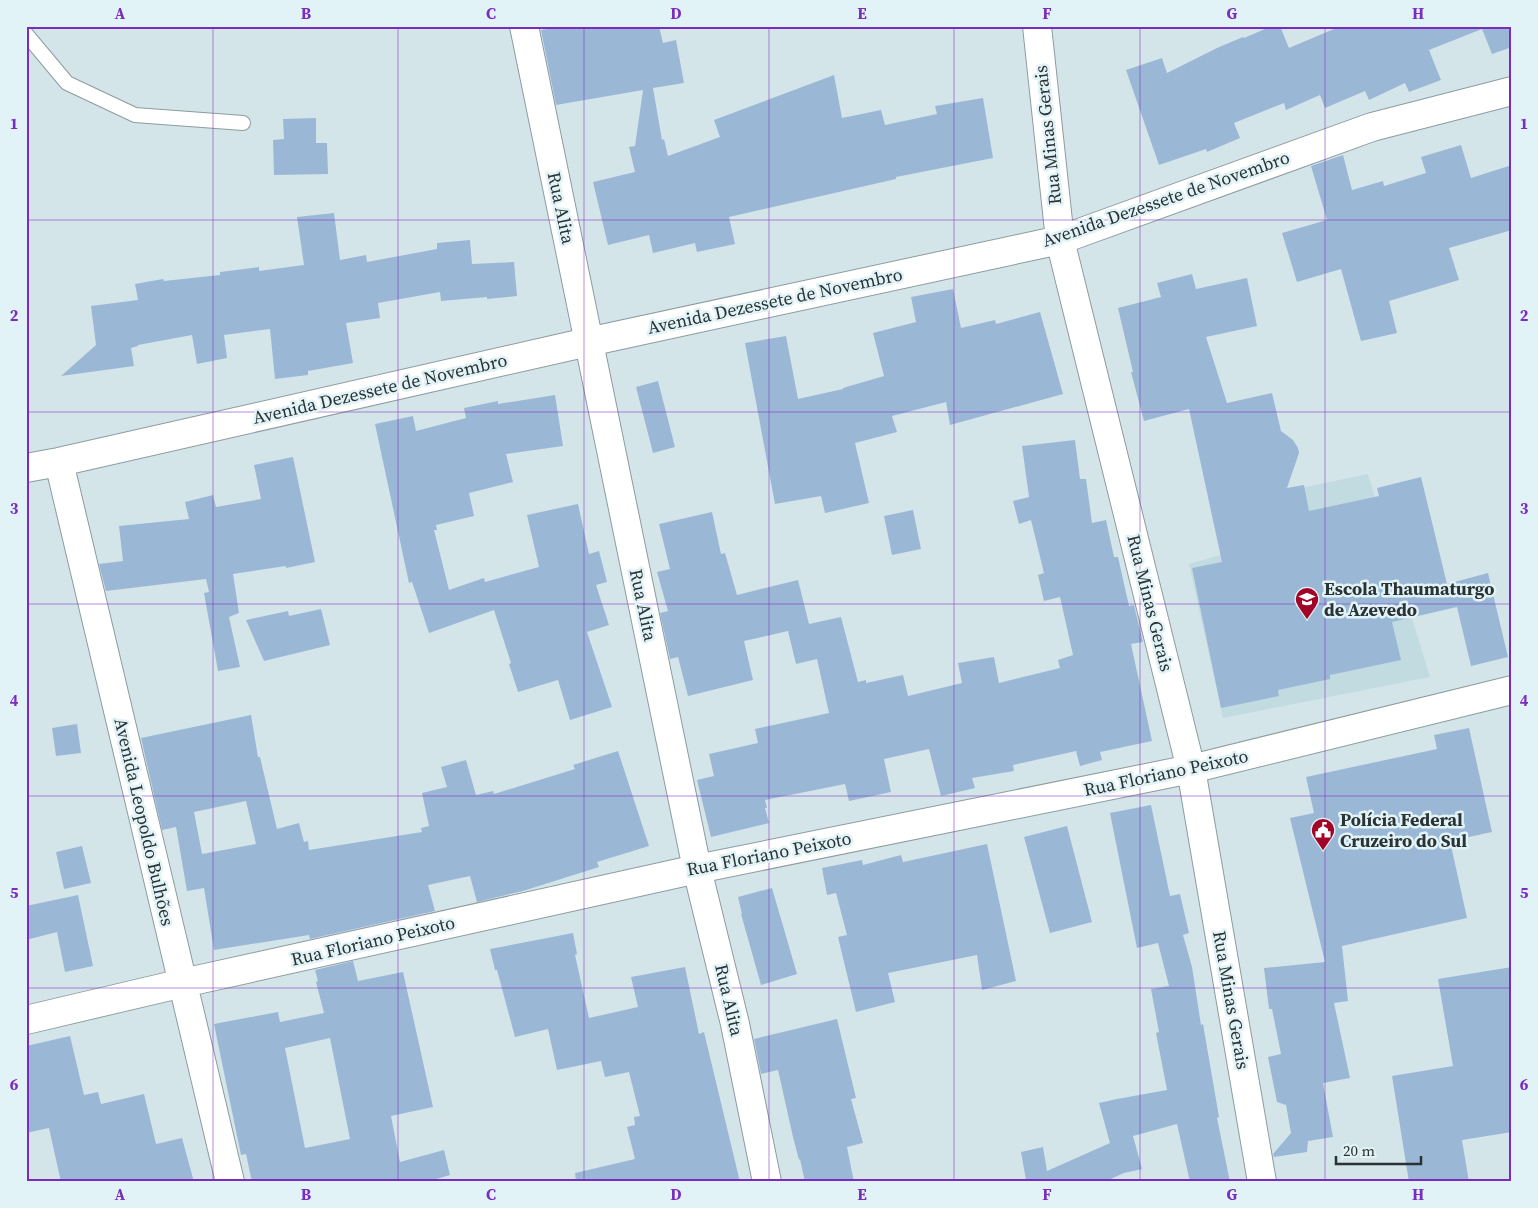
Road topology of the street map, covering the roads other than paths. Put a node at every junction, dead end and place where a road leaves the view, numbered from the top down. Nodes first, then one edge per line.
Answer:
1 (524, 26) edge
2 (1037, 26) edge
3 (26, 34) edge
4 (1512, 91) edge
5 (243, 123) dead end
6 (1060, 240) junction
7 (588, 342) junction
8 (59, 462) junction
9 (26, 468) edge
10 (1512, 690) edge
11 (1191, 770) junction
12 (697, 868) junction
13 (183, 983) junction
14 (26, 1020) edge
15 (230, 1182) edge
16 (767, 1182) edge
17 (1262, 1182) edge

1 - 7 street, Rua Alita
2 - 6 street, Rua Minas Gerais
3 - 5 lane
4 - 6 street, Avenida Dezessete de Novembro
6 - 7 street, Avenida Dezessete de Novembro
6 - 11 street, Rua Minas Gerais
7 - 8 street, Avenida Dezessete de Novembro
7 - 12 street, Rua Alita
8 - 9 street, Avenida Dezessete de Novembro
8 - 13 street, Avenida Leopoldo Bulhões
10 - 11 street, Rua Floriano Peixoto
11 - 12 street, Rua Floriano Peixoto
11 - 17 street, Rua Minas Gerais
12 - 13 street, Rua Floriano Peixoto
12 - 16 street, Rua Alita
13 - 14 street, Rua Floriano Peixoto
13 - 15 street, Avenida Leopoldo Bulhões

